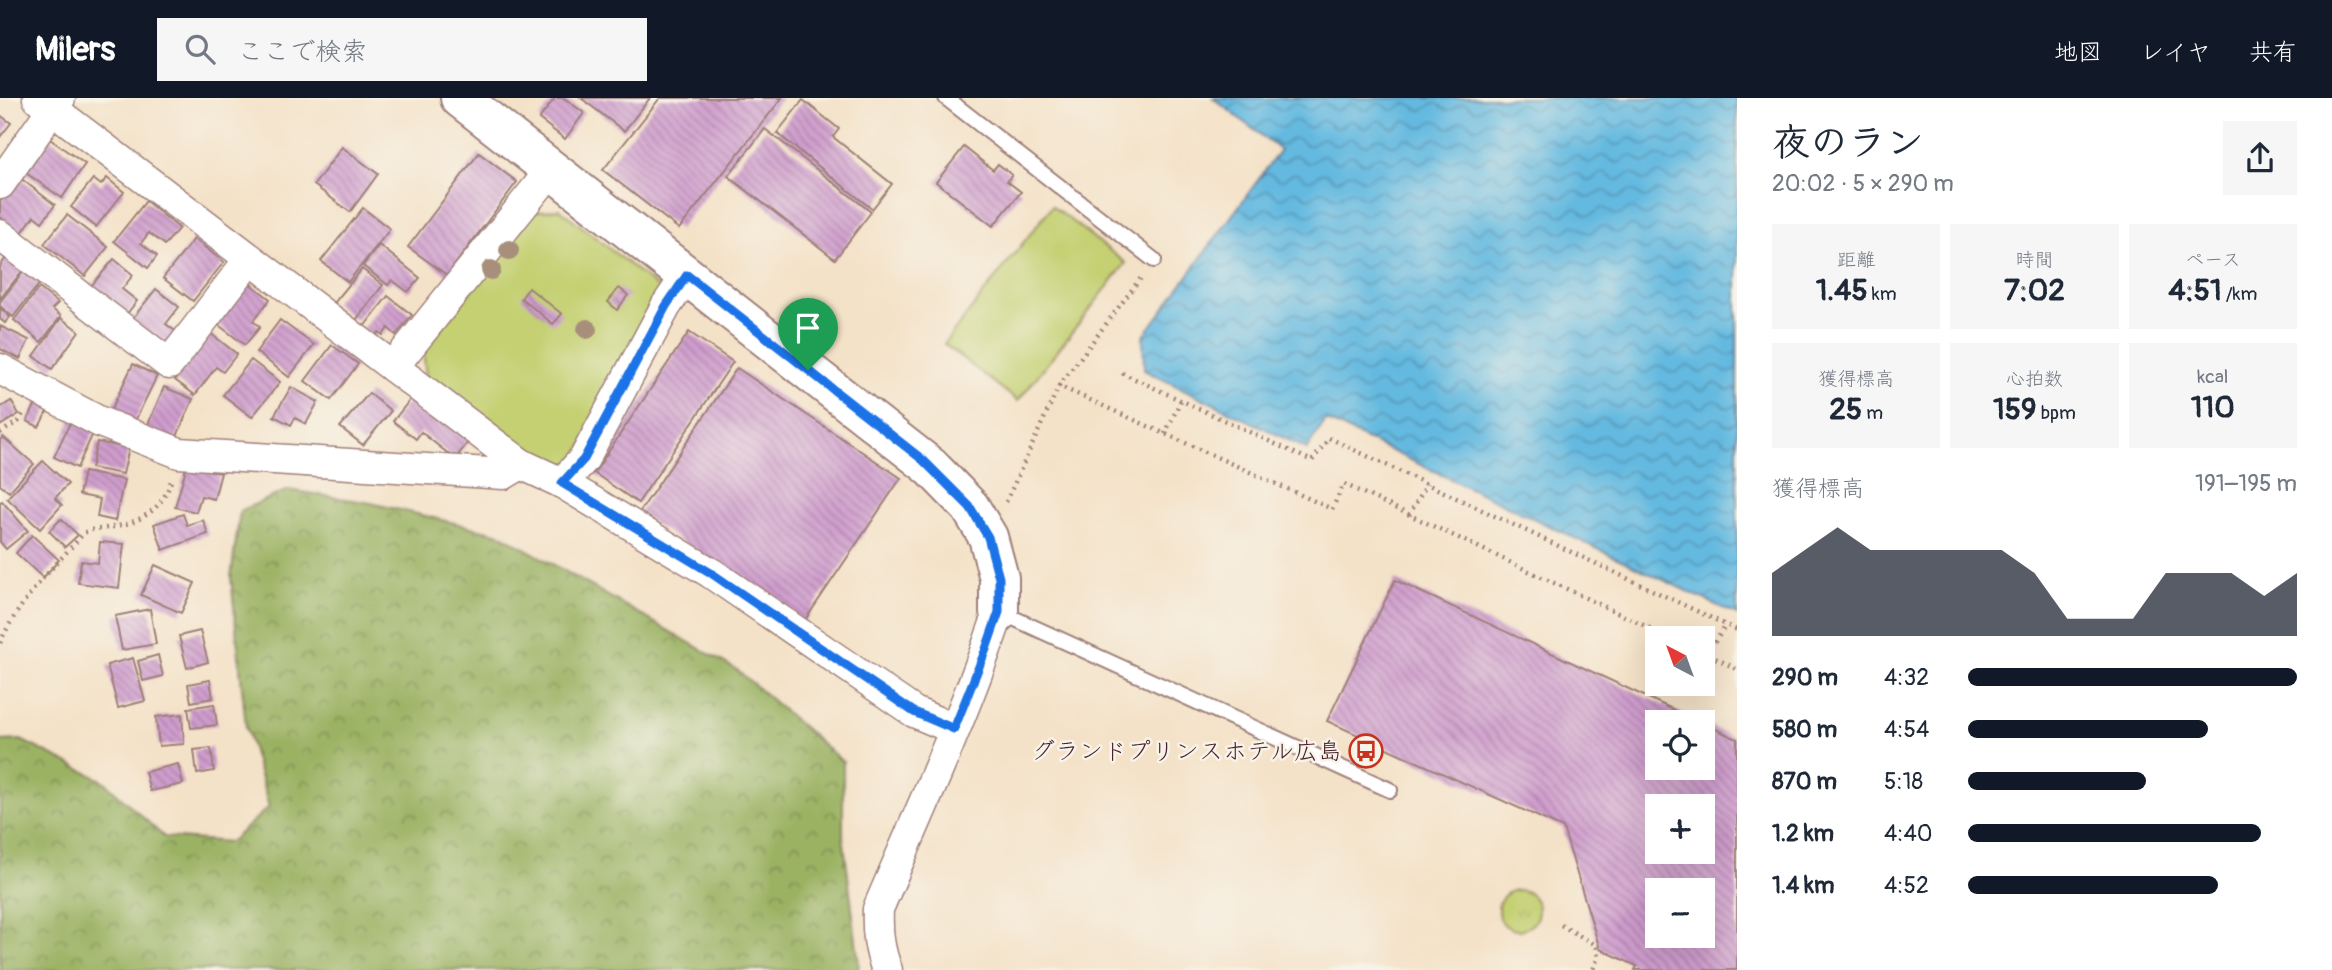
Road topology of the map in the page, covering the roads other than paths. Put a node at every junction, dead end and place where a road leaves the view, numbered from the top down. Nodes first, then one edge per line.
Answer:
1 (460, 98) edge
2 (946, 98) edge
3 (50, 102) edge
4 (552, 169) junction
5 (0, 184) edge
6 (0, 235) edge
7 (249, 260) junction
8 (1154, 260) road end
9 (687, 275) junction
10 (393, 367) junction
11 (0, 369) edge
12 (521, 464) junction
13 (562, 483) junction
14 (999, 612) junction
15 (954, 729) junction
16 (1390, 790) dead end
17 (887, 970) edge

1 - 4 street
2 - 8 lane
3 - 5 street
3 - 7 street
4 - 9 street
4 - 10 street
6 - 7 street
7 - 10 street
9 - 13 street
9 - 14 street
10 - 12 street
11 - 12 street
12 - 13 street
13 - 15 street
14 - 15 street
14 - 16 lane
15 - 17 street

